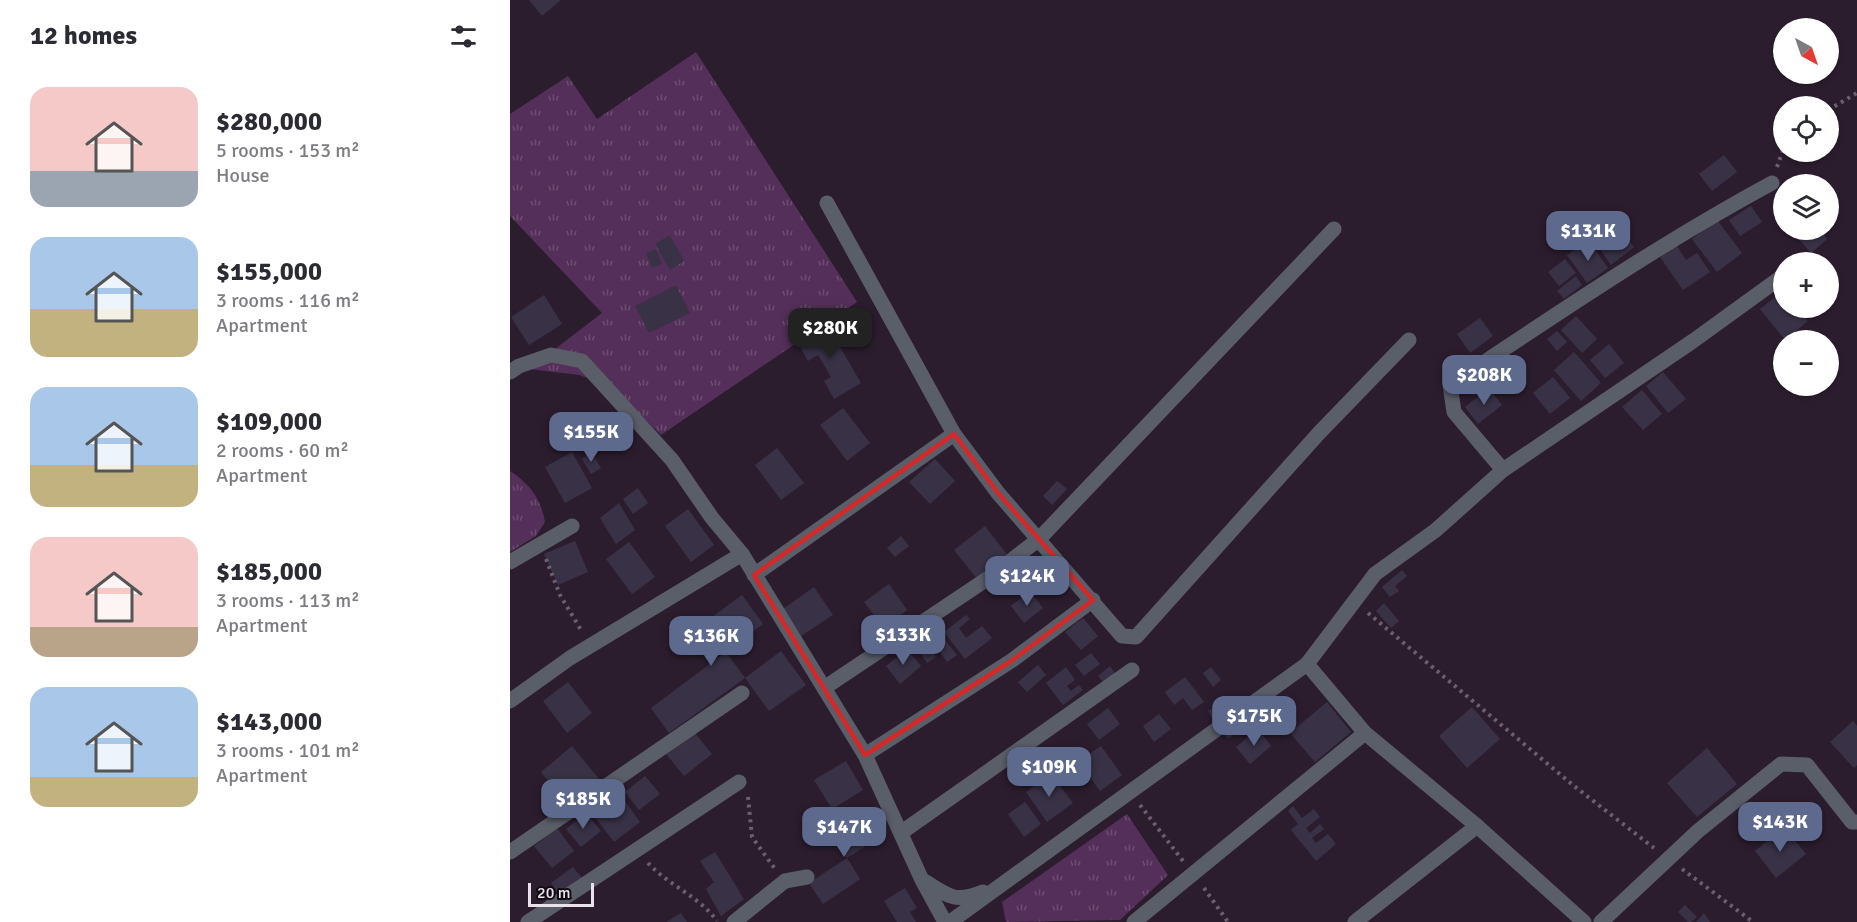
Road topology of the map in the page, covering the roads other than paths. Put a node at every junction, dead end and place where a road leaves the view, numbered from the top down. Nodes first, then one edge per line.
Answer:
1 (1772, 183) dead end
2 (827, 203) dead end
3 (1334, 229) dead end
4 (1773, 282) edge
5 (1409, 340) dead end
6 (510, 372) edge
7 (954, 434) junction
8 (1503, 470) junction
9 (572, 526) dead end
10 (1039, 539) junction
11 (742, 554) junction
12 (510, 562) edge
13 (754, 575) junction
14 (1093, 600) junction
15 (1307, 663) junction
16 (1132, 670) dead end
17 (824, 688) junction
18 (742, 693) dead end
19 (510, 700) edge
20 (1365, 733) junction
21 (865, 755) junction
22 (739, 782) road end
23 (1857, 822) edge
24 (1477, 826) junction
25 (902, 832) junction
26 (510, 852) edge
27 (807, 877) dead end
28 (922, 880) junction
29 (1005, 882) junction
30 (528, 922) edge
31 (734, 922) edge
32 (947, 922) edge
33 (1134, 922) edge
34 (1355, 922) edge
35 (1584, 922) edge
36 (1600, 922) edge

1 - 8 street
2 - 7 street
3 - 10 street
4 - 8 street
5 - 14 street
6 - 11 street
7 - 10 street
7 - 13 street
8 - 15 street
9 - 12 street
10 - 14 street
10 - 17 street
11 - 13 street
11 - 19 street
13 - 17 street
14 - 21 street
15 - 20 street
15 - 29 street
16 - 25 street
17 - 21 street
18 - 26 street
20 - 24 street
20 - 33 street
21 - 25 street
22 - 30 street
23 - 36 street
24 - 34 street
24 - 35 street
25 - 28 street
27 - 31 street
28 - 29 street
28 - 32 street
29 - 32 street

